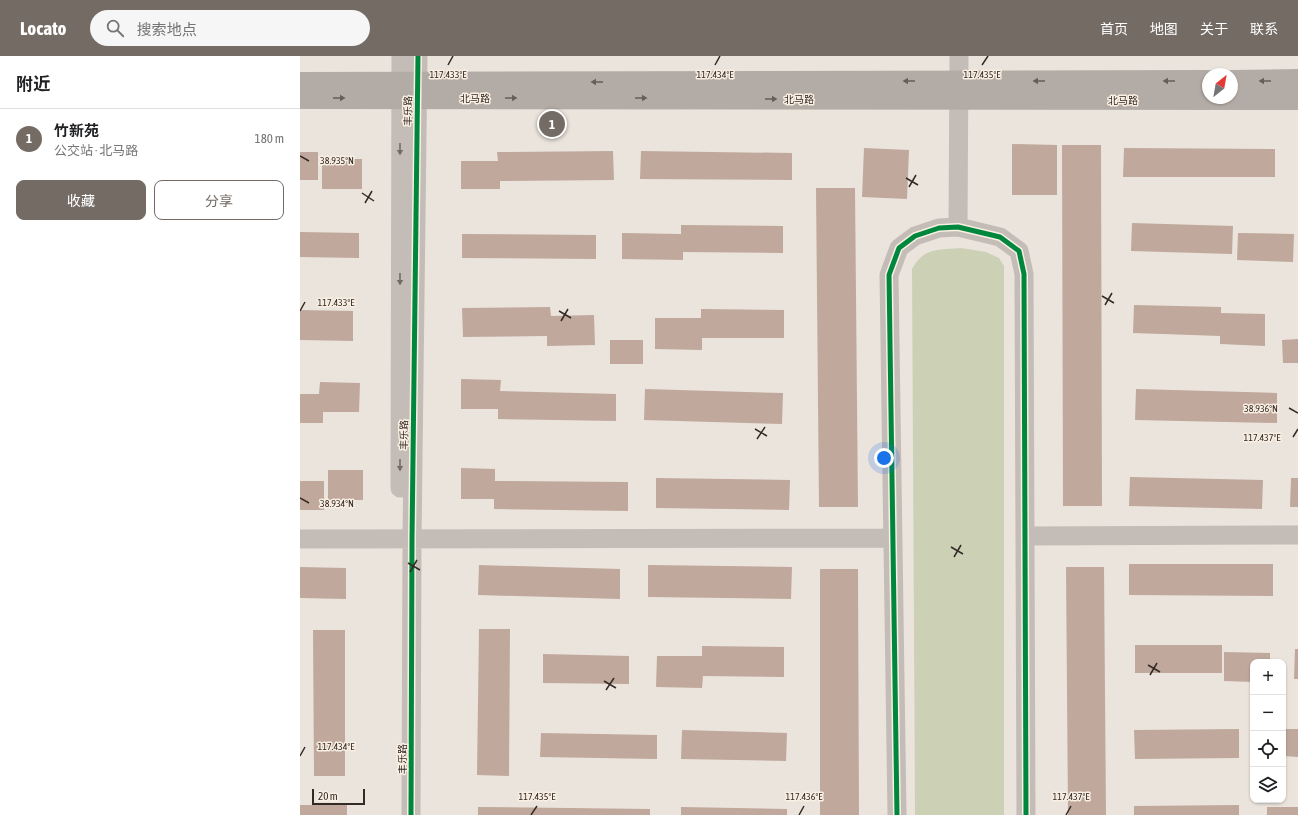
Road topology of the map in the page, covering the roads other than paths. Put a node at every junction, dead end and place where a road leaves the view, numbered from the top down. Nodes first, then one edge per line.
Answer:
1 (401, 56) edge
2 (418, 56) edge
3 (960, 56) edge
4 (1298, 80) edge
5 (1202, 81) edge
6 (1238, 81) edge
7 (300, 83) edge
8 (409, 90) junction
9 (960, 90) junction
10 (300, 98) edge
11 (1298, 99) edge
12 (958, 227) junction
13 (1298, 535) edge
14 (1025, 536) junction
15 (893, 538) junction
16 (300, 539) edge
17 (406, 539) junction
18 (401, 815) edge
19 (411, 815) edge
20 (897, 815) edge
21 (1026, 815) edge

1 - 8 street, 丰乐路
2 - 8 street, 丰乐路
3 - 9 street
4 -> 6 main road
5 -> 9 main road, 北马路
7 - 8 main road, 北马路
8 - 9 main road, 北马路
10 -> 8 main road, 北马路
8 - 17 street, 丰乐路
9 - 11 main road, 北马路
9 - 12 street
12 - 14 street
12 - 15 street
13 - 14 street
14 - 21 street
15 - 17 street
15 - 20 street
16 - 17 street
17 - 18 street, 丰乐路
17 - 19 street, 丰乐路

